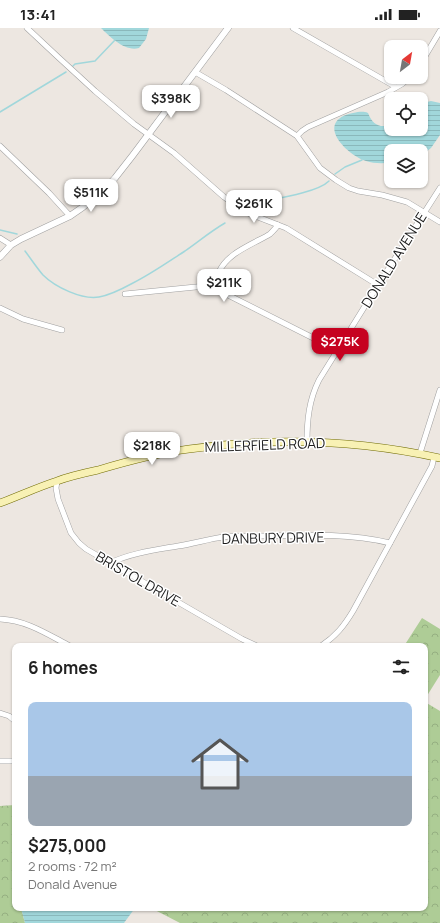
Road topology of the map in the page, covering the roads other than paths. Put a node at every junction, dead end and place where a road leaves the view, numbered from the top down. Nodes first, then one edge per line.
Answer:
1 (28, 28) edge
2 (228, 28) edge
3 (293, 28) edge
4 (440, 31) edge
5 (428, 51) edge
6 (195, 72) junction
7 (402, 84) edge
8 (396, 87) junction
9 (149, 134) junction
10 (297, 136) junction
11 (0, 146) edge
12 (440, 188) edge
13 (424, 212) junction
14 (70, 216) junction
15 (440, 222) edge
16 (278, 225) junction
17 (0, 238) edge
18 (11, 245) junction
19 (0, 257) edge
20 (216, 285) junction
21 (378, 285) junction
22 (125, 294) dead end
23 (0, 308) edge
24 (62, 330) dead end
25 (337, 350) junction
26 (440, 390) edge
27 (307, 442) junction
28 (420, 453) junction
29 (437, 457) edge
30 (57, 481) junction
31 (0, 503) edge
32 (390, 543) junction
33 (110, 563) junction
34 (0, 619) edge
35 (64, 643) edge
36 (251, 643) edge
37 (325, 643) edge
38 (0, 713) edge
39 (12, 718) edge
40 (12, 761) edge
41 (0, 762) edge

1 - 9 street
2 - 6 street
3 - 8 street
4 - 5 street
6 - 9 street
6 - 10 street
7 - 8 street
8 - 10 street
9 - 14 street
9 - 16 street
10 - 13 street
11 - 14 street
12 - 13 street, DONALD AVENUE
13 - 15 street
13 - 21 street, DONALD AVENUE
14 - 18 street
16 - 20 street
16 - 21 street
17 - 18 street
18 - 19 street
20 - 22 street
20 - 25 street
21 - 25 street, DONALD AVENUE
23 - 24 street
25 - 27 street, DONALD AVENUE
26 - 28 street
27 - 28 main road, MILLERFIELD ROAD
27 - 30 main road, MILLERFIELD ROAD
28 - 29 main road, MILLERFIELD ROAD
29 - 32 street
30 - 31 main road, MILLERFIELD ROAD
30 - 33 street, BRISTOL DRIVE
32 - 33 street, DANBURY DRIVE
32 - 37 street
33 - 36 street, BRISTOL DRIVE
34 - 35 street
38 - 39 street
40 - 41 street

